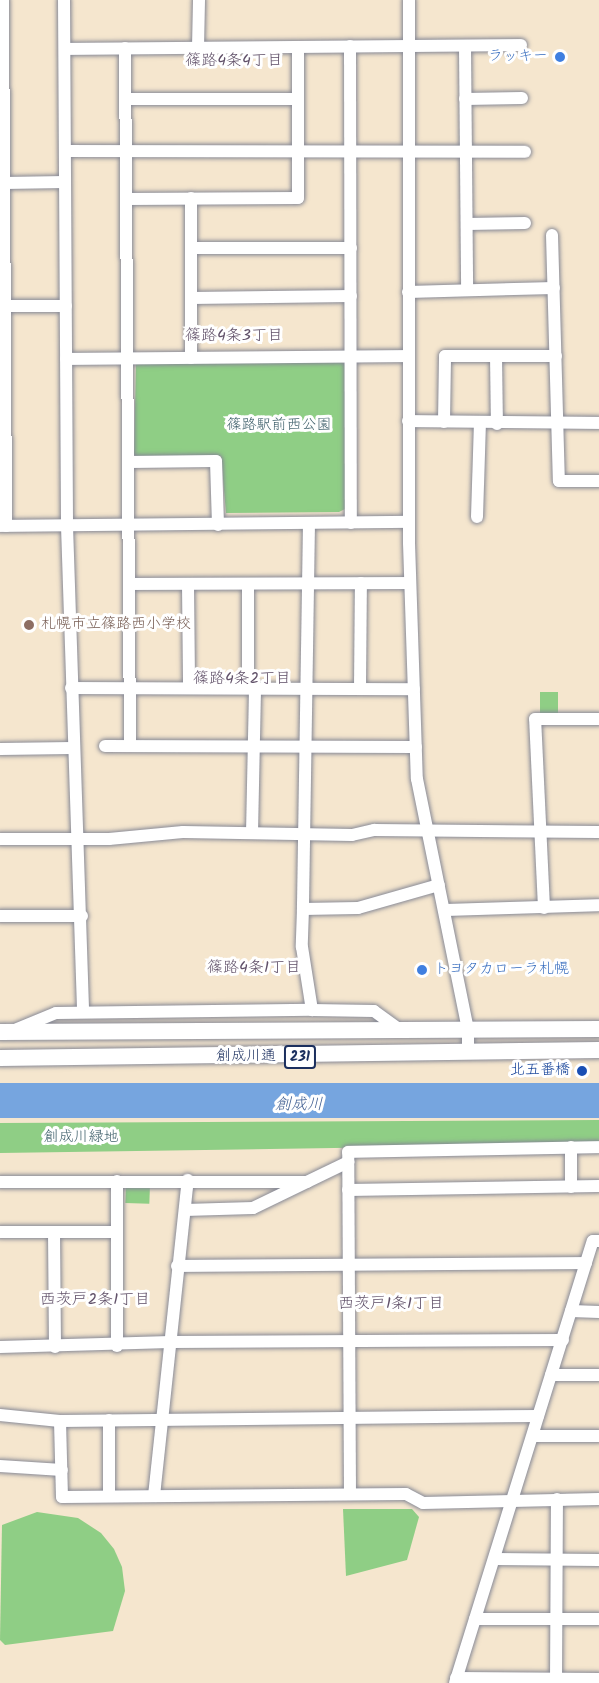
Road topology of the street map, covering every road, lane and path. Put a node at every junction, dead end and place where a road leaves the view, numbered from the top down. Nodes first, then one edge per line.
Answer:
1 (3, 0) edge
2 (64, 0) edge
3 (199, 0) edge
4 (409, 0) edge
5 (521, 45) dead end
6 (350, 46) junction
7 (407, 46) junction
8 (465, 46) junction
9 (298, 47) junction
10 (125, 48) junction
11 (198, 48) junction
12 (2, 49) edge
13 (64, 49) junction
14 (2, 98) edge
15 (522, 98) dead end
16 (126, 99) junction
17 (298, 99) junction
18 (465, 99) junction
19 (2, 150) edge
20 (65, 151) junction
21 (126, 151) junction
22 (298, 151) junction
23 (351, 151) junction
24 (525, 152) dead end
25 (466, 153) junction
26 (408, 154) junction
27 (66, 182) junction
28 (4, 183) junction
29 (191, 198) junction
30 (126, 199) junction
31 (525, 223) dead end
32 (467, 224) junction
33 (552, 235) dead end
34 (191, 248) junction
35 (351, 248) junction
36 (554, 288) junction
37 (467, 290) junction
38 (408, 292) junction
39 (351, 296) junction
40 (191, 298) junction
41 (2, 306) edge
42 (66, 306) junction
43 (408, 356) junction
44 (496, 356) junction
45 (556, 356) junction
46 (351, 357) junction
47 (191, 358) junction
48 (66, 359) junction
49 (128, 359) junction
50 (408, 421) junction
51 (444, 422) junction
52 (480, 423) junction
53 (558, 423) junction
54 (599, 423) edge
55 (497, 424) junction
56 (3, 461) edge
57 (129, 462) junction
58 (599, 481) edge
59 (477, 517) dead end
60 (409, 522) junction
61 (309, 523) junction
62 (351, 523) junction
63 (129, 525) junction
64 (218, 525) junction
65 (3, 526) edge
66 (68, 526) junction
67 (361, 583) junction
68 (410, 583) junction
69 (130, 584) junction
70 (308, 584) junction
71 (189, 585) junction
72 (248, 585) junction
73 (252, 686) junction
74 (130, 687) junction
75 (189, 687) junction
76 (306, 687) junction
77 (71, 688) junction
78 (360, 688) junction
79 (414, 689) junction
80 (599, 718) edge
81 (105, 746) dead end
82 (130, 746) junction
83 (254, 746) junction
84 (306, 746) junction
85 (416, 747) junction
86 (0, 748) edge
87 (72, 748) junction
88 (428, 831) junction
89 (541, 832) junction
90 (599, 832) edge
91 (252, 833) junction
92 (303, 835) junction
93 (0, 839) edge
94 (79, 839) junction
95 (439, 885) junction
96 (599, 905) edge
97 (544, 908) junction
98 (303, 909) junction
99 (444, 910) junction
100 (0, 916) edge
101 (82, 916) junction
102 (312, 1010) junction
103 (82, 1012) junction
104 (599, 1029) edge
105 (290, 1030) junction
106 (400, 1030) junction
107 (468, 1030) junction
108 (5, 1031) edge
109 (468, 1050) junction
110 (599, 1050) edge
111 (290, 1057) junction
112 (0, 1058) edge
113 (571, 1147) junction
114 (599, 1147) edge
115 (348, 1162) junction
116 (188, 1180) junction
117 (117, 1181) junction
118 (0, 1182) edge
119 (307, 1182) junction
120 (599, 1186) edge
121 (571, 1187) junction
122 (348, 1190) junction
123 (185, 1210) junction
124 (0, 1232) edge
125 (54, 1232) junction
126 (116, 1232) junction
127 (599, 1241) edge
128 (586, 1263) junction
129 (177, 1266) junction
130 (350, 1266) junction
131 (571, 1311) junction
132 (599, 1312) edge
133 (563, 1340) junction
134 (170, 1342) junction
135 (350, 1342) junction
136 (117, 1346) junction
137 (0, 1347) edge
138 (56, 1347) junction
139 (551, 1375) junction
140 (599, 1375) edge
141 (0, 1415) edge
142 (538, 1416) junction
143 (349, 1417) junction
144 (109, 1420) junction
145 (161, 1420) junction
146 (60, 1421) junction
147 (533, 1436) junction
148 (599, 1436) edge
149 (0, 1466) edge
150 (62, 1470) junction
151 (350, 1493) junction
152 (109, 1496) junction
153 (154, 1496) junction
154 (513, 1499) junction
155 (557, 1499) junction
156 (599, 1499) edge
157 (495, 1559) junction
158 (557, 1560) junction
159 (599, 1560) edge
160 (475, 1619) junction
161 (599, 1619) edge
162 (556, 1620) junction
163 (599, 1679) edge
164 (456, 1681) edge
165 (556, 1681) edge

1 - 12 street
2 - 13 street
3 - 11 street
4 - 7 street
5 - 8 street
6 - 7 street
6 - 9 street
6 - 23 street
7 - 8 street
7 - 26 street
8 - 18 street
9 - 11 street
9 - 17 street
10 - 11 street
10 - 13 street
10 - 16 street
12 - 14 street
13 - 20 street
14 - 19 street
15 - 18 street
16 - 17 street
16 - 21 street
17 - 22 street
18 - 25 street
19 - 28 street
20 - 21 street
20 - 27 street
21 - 22 street
21 - 30 street
22 - 23 street
22 - 29 street
23 - 26 street
23 - 35 street
24 - 25 street
25 - 26 street
25 - 32 street
26 - 38 street
27 - 28 street
27 - 42 street
28 - 41 street
29 - 30 street
29 - 34 street
30 - 49 street
31 - 32 street
32 - 37 street
33 - 36 street
34 - 35 street
34 - 40 street
35 - 39 street
36 - 37 street
36 - 45 street
37 - 38 street
38 - 43 street
39 - 40 street
39 - 46 street
40 - 47 street
41 - 42 street
41 - 56 street
42 - 48 street
43 - 46 street
43 - 50 street
44 - 45 street
44 - 51 street
44 - 55 street
45 - 53 street
46 - 47 street
46 - 62 street
47 - 49 street
48 - 49 street
48 - 66 street
49 - 57 street
50 - 51 street
50 - 60 street
51 - 52 street
52 - 55 street
52 - 59 street
53 - 54 street
53 - 55 street
53 - 58 street
56 - 65 street
57 - 63 street
57 - 64 street
60 - 62 street
60 - 68 street
61 - 62 street
61 - 64 street
61 - 70 street
63 - 64 street
63 - 66 street
63 - 69 street
65 - 66 street
66 - 77 street
67 - 68 street
67 - 70 street
67 - 78 street
68 - 79 street
69 - 71 street
69 - 74 street
70 - 72 street
70 - 76 street
71 - 72 street
71 - 75 street
72 - 73 street
73 - 75 street
73 - 76 street
73 - 83 street
74 - 75 street
74 - 77 street
74 - 82 street
76 - 78 street
76 - 84 street
77 - 87 street
78 - 79 street
79 - 85 street
80 - 89 street
81 - 82 street
82 - 83 street
83 - 84 street
83 - 91 street
84 - 85 street
84 - 92 street
85 - 88 street
86 - 87 street
87 - 94 street
88 - 89 street
88 - 92 street
88 - 95 street
89 - 90 street
89 - 97 street
91 - 92 street
91 - 94 street
92 - 98 street
93 - 94 street
94 - 101 street
95 - 98 street
95 - 99 street
96 - 97 street
97 - 99 street
98 - 102 street
99 - 107 street
100 - 101 street
101 - 103 street
102 - 103 street
102 - 106 street
103 - 108 street
104 - 107 highway, 創成川通 / 231
105 - 106 highway, 創成川通 / 231
105 - 108 highway, 創成川通 / 231
105 - 111 highway
106 - 107 highway, 創成川通 / 231
107 - 109 street
109 - 110 highway, 創成川通 / 231
109 - 111 highway, 創成川通 / 231
111 - 112 highway, 創成川通 / 231
113 - 114 street
113 - 115 street
113 - 121 street
115 - 119 street
115 - 122 street
116 - 117 street
116 - 119 street
116 - 123 street
117 - 118 street
117 - 126 street
119 - 123 street
120 - 121 street
121 - 122 street
122 - 130 street
123 - 129 street
124 - 125 street
125 - 126 street
125 - 138 street
126 - 136 street
127 - 128 street
128 - 130 street
128 - 131 street
129 - 130 street
129 - 134 street
130 - 135 street
131 - 132 street
131 - 133 street
133 - 135 street
133 - 139 street
134 - 135 street
134 - 136 street
134 - 145 street
135 - 143 street
136 - 138 street
137 - 138 street
139 - 140 street
139 - 142 street
141 - 146 street
142 - 143 street
142 - 147 street
143 - 145 street
143 - 151 street
144 - 145 street
144 - 146 street
144 - 152 street
145 - 153 street
146 - 150 street
147 - 148 street
147 - 154 street
149 - 150 street
150 - 152 street
151 - 153 street
151 - 154 street
152 - 153 street
154 - 155 street
154 - 157 street
155 - 156 street
155 - 158 street
157 - 158 street
157 - 160 street
158 - 159 street
158 - 162 street
160 - 162 street
160 - 164 street
161 - 162 street
162 - 165 street
163 - 165 street
164 - 165 street

